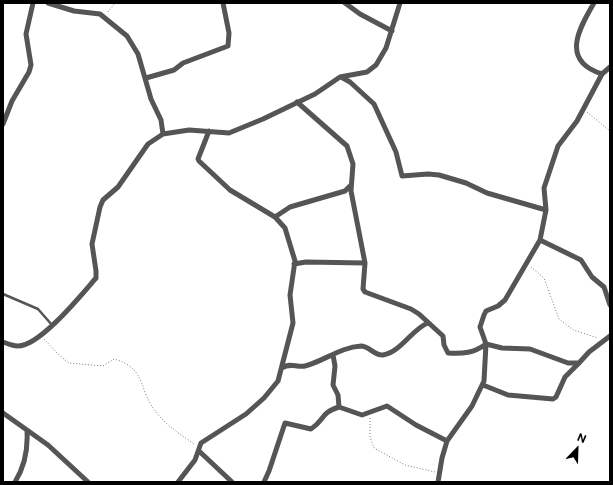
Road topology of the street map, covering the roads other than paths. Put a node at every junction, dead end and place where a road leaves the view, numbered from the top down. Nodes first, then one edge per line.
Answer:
1 (33, 3) edge
2 (48, 3) edge
3 (223, 3) edge
4 (345, 3) edge
5 (400, 3) edge
6 (594, 3) edge
7 (392, 31) junction
8 (610, 67) edge
9 (602, 74) junction
10 (340, 77) junction
11 (146, 78) junction
12 (297, 102) junction
13 (3, 124) edge
14 (209, 131) junction
15 (163, 134) junction
16 (351, 185) junction
17 (546, 210) junction
18 (275, 217) junction
19 (540, 240) junction
20 (365, 263) junction
21 (294, 264) junction
22 (3, 294) edge
23 (610, 305) edge
24 (428, 323) junction
25 (52, 325) junction
26 (608, 339) edge
27 (3, 342) edge
28 (486, 344) junction
29 (333, 355) junction
30 (579, 363) junction
31 (282, 368) junction
32 (483, 384) junction
33 (339, 407) junction
34 (3, 413) edge
35 (27, 431) junction
36 (447, 441) junction
37 (199, 449) junction
38 (15, 482) edge
39 (88, 482) edge
40 (178, 482) edge
41 (232, 482) edge
42 (264, 482) edge
43 (438, 482) edge

1 - 13 street
2 - 11 street
3 - 11 street
4 - 7 street
5 - 7 street
6 - 9 street
7 - 10 street
8 - 9 street
9 - 17 street
10 - 12 street
10 - 17 street
11 - 15 street
12 - 14 street
12 - 16 street
14 - 15 street
14 - 18 street
15 - 25 street
16 - 18 street
16 - 20 street
17 - 19 street
18 - 21 street
19 - 23 street
19 - 28 street
20 - 21 street
20 - 24 street
21 - 31 street
22 - 25 lane
24 - 28 street
24 - 29 street
25 - 27 street
26 - 30 street
28 - 30 street
28 - 32 street
29 - 31 street
29 - 33 street
30 - 32 street
31 - 37 street
32 - 36 street
33 - 36 street
33 - 42 street
34 - 35 street
35 - 38 street
35 - 39 street
36 - 43 street
37 - 40 street
37 - 41 street

